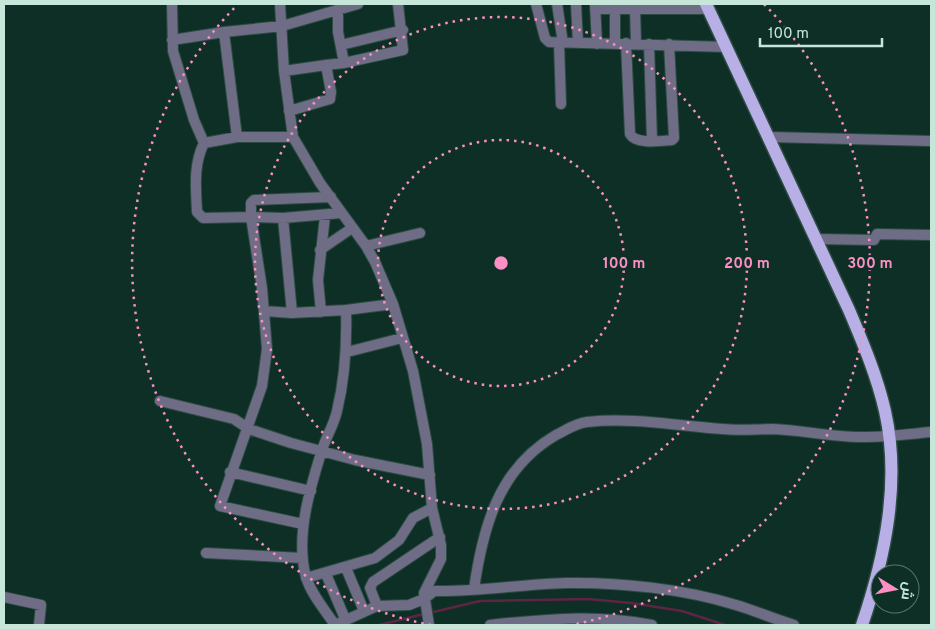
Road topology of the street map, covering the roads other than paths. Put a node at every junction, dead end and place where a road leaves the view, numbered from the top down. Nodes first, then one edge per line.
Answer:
1 (172, 4) edge
2 (280, 4) edge
3 (358, 4) edge
4 (398, 4) edge
5 (536, 4) edge
6 (557, 4) edge
7 (576, 4) edge
8 (595, 6) edge
9 (707, 6) edge
10 (338, 9) junction
11 (615, 9) junction
12 (635, 9) junction
13 (282, 26) junction
14 (402, 30) junction
15 (224, 32) junction
16 (172, 40) junction
17 (561, 43) junction
18 (578, 43) junction
19 (614, 43) junction
20 (631, 43) junction
21 (597, 44) junction
22 (649, 44) junction
23 (669, 44) junction
24 (340, 45) junction
25 (727, 47) junction
26 (344, 62) junction
27 (326, 65) junction
28 (284, 71) junction
29 (561, 104) dead end
30 (289, 111) junction
31 (237, 137) junction
32 (293, 137) junction
33 (770, 137) junction
34 (652, 141) junction
35 (931, 141) edge
36 (204, 143) junction
37 (330, 197) junction
38 (342, 212) junction
39 (325, 216) junction
40 (251, 217) junction
41 (283, 218) junction
42 (352, 228) junction
43 (420, 233) dead end
44 (931, 235) edge
45 (817, 239) junction
46 (366, 246) junction
47 (320, 250) junction
48 (393, 304) junction
49 (346, 310) junction
50 (264, 311) junction
51 (321, 312) junction
52 (292, 313) junction
53 (402, 338) junction
54 (347, 352) junction
55 (160, 401) dead end
56 (248, 429) junction
57 (931, 432) edge
58 (889, 437) junction
59 (322, 450) junction
60 (230, 472) junction
61 (430, 475) junction
62 (311, 491) junction
63 (432, 508) junction
64 (303, 524) junction
65 (440, 537) junction
66 (206, 553) dead end
67 (302, 558) junction
68 (346, 568) junction
69 (326, 574) junction
70 (306, 578) junction
71 (474, 589) junction
72 (4, 597) edge
73 (425, 602) junction
74 (377, 606) junction
75 (364, 611) junction
76 (346, 621) junction
77 (39, 625) edge
78 (335, 625) edge
79 (430, 625) edge
80 (490, 625) edge
81 (652, 625) edge
82 (794, 625) edge
83 (862, 625) edge

1 - 16 street
2 - 13 street
3 - 10 street
4 - 14 street
5 - 17 street
6 - 17 street
7 - 18 street
8 - 11 street
8 - 21 street
9 - 12 street
9 - 25 main road
10 - 13 street
10 - 24 street
11 - 12 street
11 - 19 street
12 - 20 street
13 - 15 street
13 - 28 street
14 - 24 street
14 - 26 street
15 - 16 street
15 - 31 street
16 - 36 street
17 - 18 street
17 - 29 street
18 - 21 street
19 - 20 street
19 - 21 street
20 - 22 street
20 - 34 street
22 - 23 street
22 - 34 street
23 - 25 street
23 - 34 street
24 - 26 street
25 - 33 main road
26 - 27 street
27 - 28 street
27 - 30 street
28 - 30 street
30 - 32 street
31 - 32 street
31 - 36 street
32 - 37 street
33 - 35 street
33 - 45 main road
36 - 40 street
37 - 38 street
37 - 40 street
38 - 39 street
38 - 42 street
39 - 41 street
39 - 47 street
40 - 41 street
40 - 50 street
41 - 52 street
42 - 46 street
42 - 47 street
43 - 46 street
44 - 45 street
45 - 58 main road
46 - 48 street
47 - 51 street
48 - 49 street
48 - 53 street
49 - 51 street
49 - 54 street
50 - 52 street
50 - 56 street
51 - 52 street
53 - 54 street
53 - 61 street
54 - 59 street
55 - 56 street
56 - 59 street
56 - 60 street
57 - 58 street
58 - 71 street
58 - 83 main road
59 - 61 street
59 - 62 street
60 - 62 street
60 - 64 street
61 - 63 street
62 - 64 street
63 - 65 street
63 - 68 street
64 - 67 street
65 - 73 street
65 - 74 street
66 - 67 street
67 - 70 street
68 - 69 street
68 - 75 street
69 - 70 street
69 - 76 street
70 - 78 street
71 - 73 street
71 - 82 street
72 - 77 street
73 - 74 street
73 - 79 street
74 - 75 street
75 - 76 street
76 - 78 street
80 - 81 street

